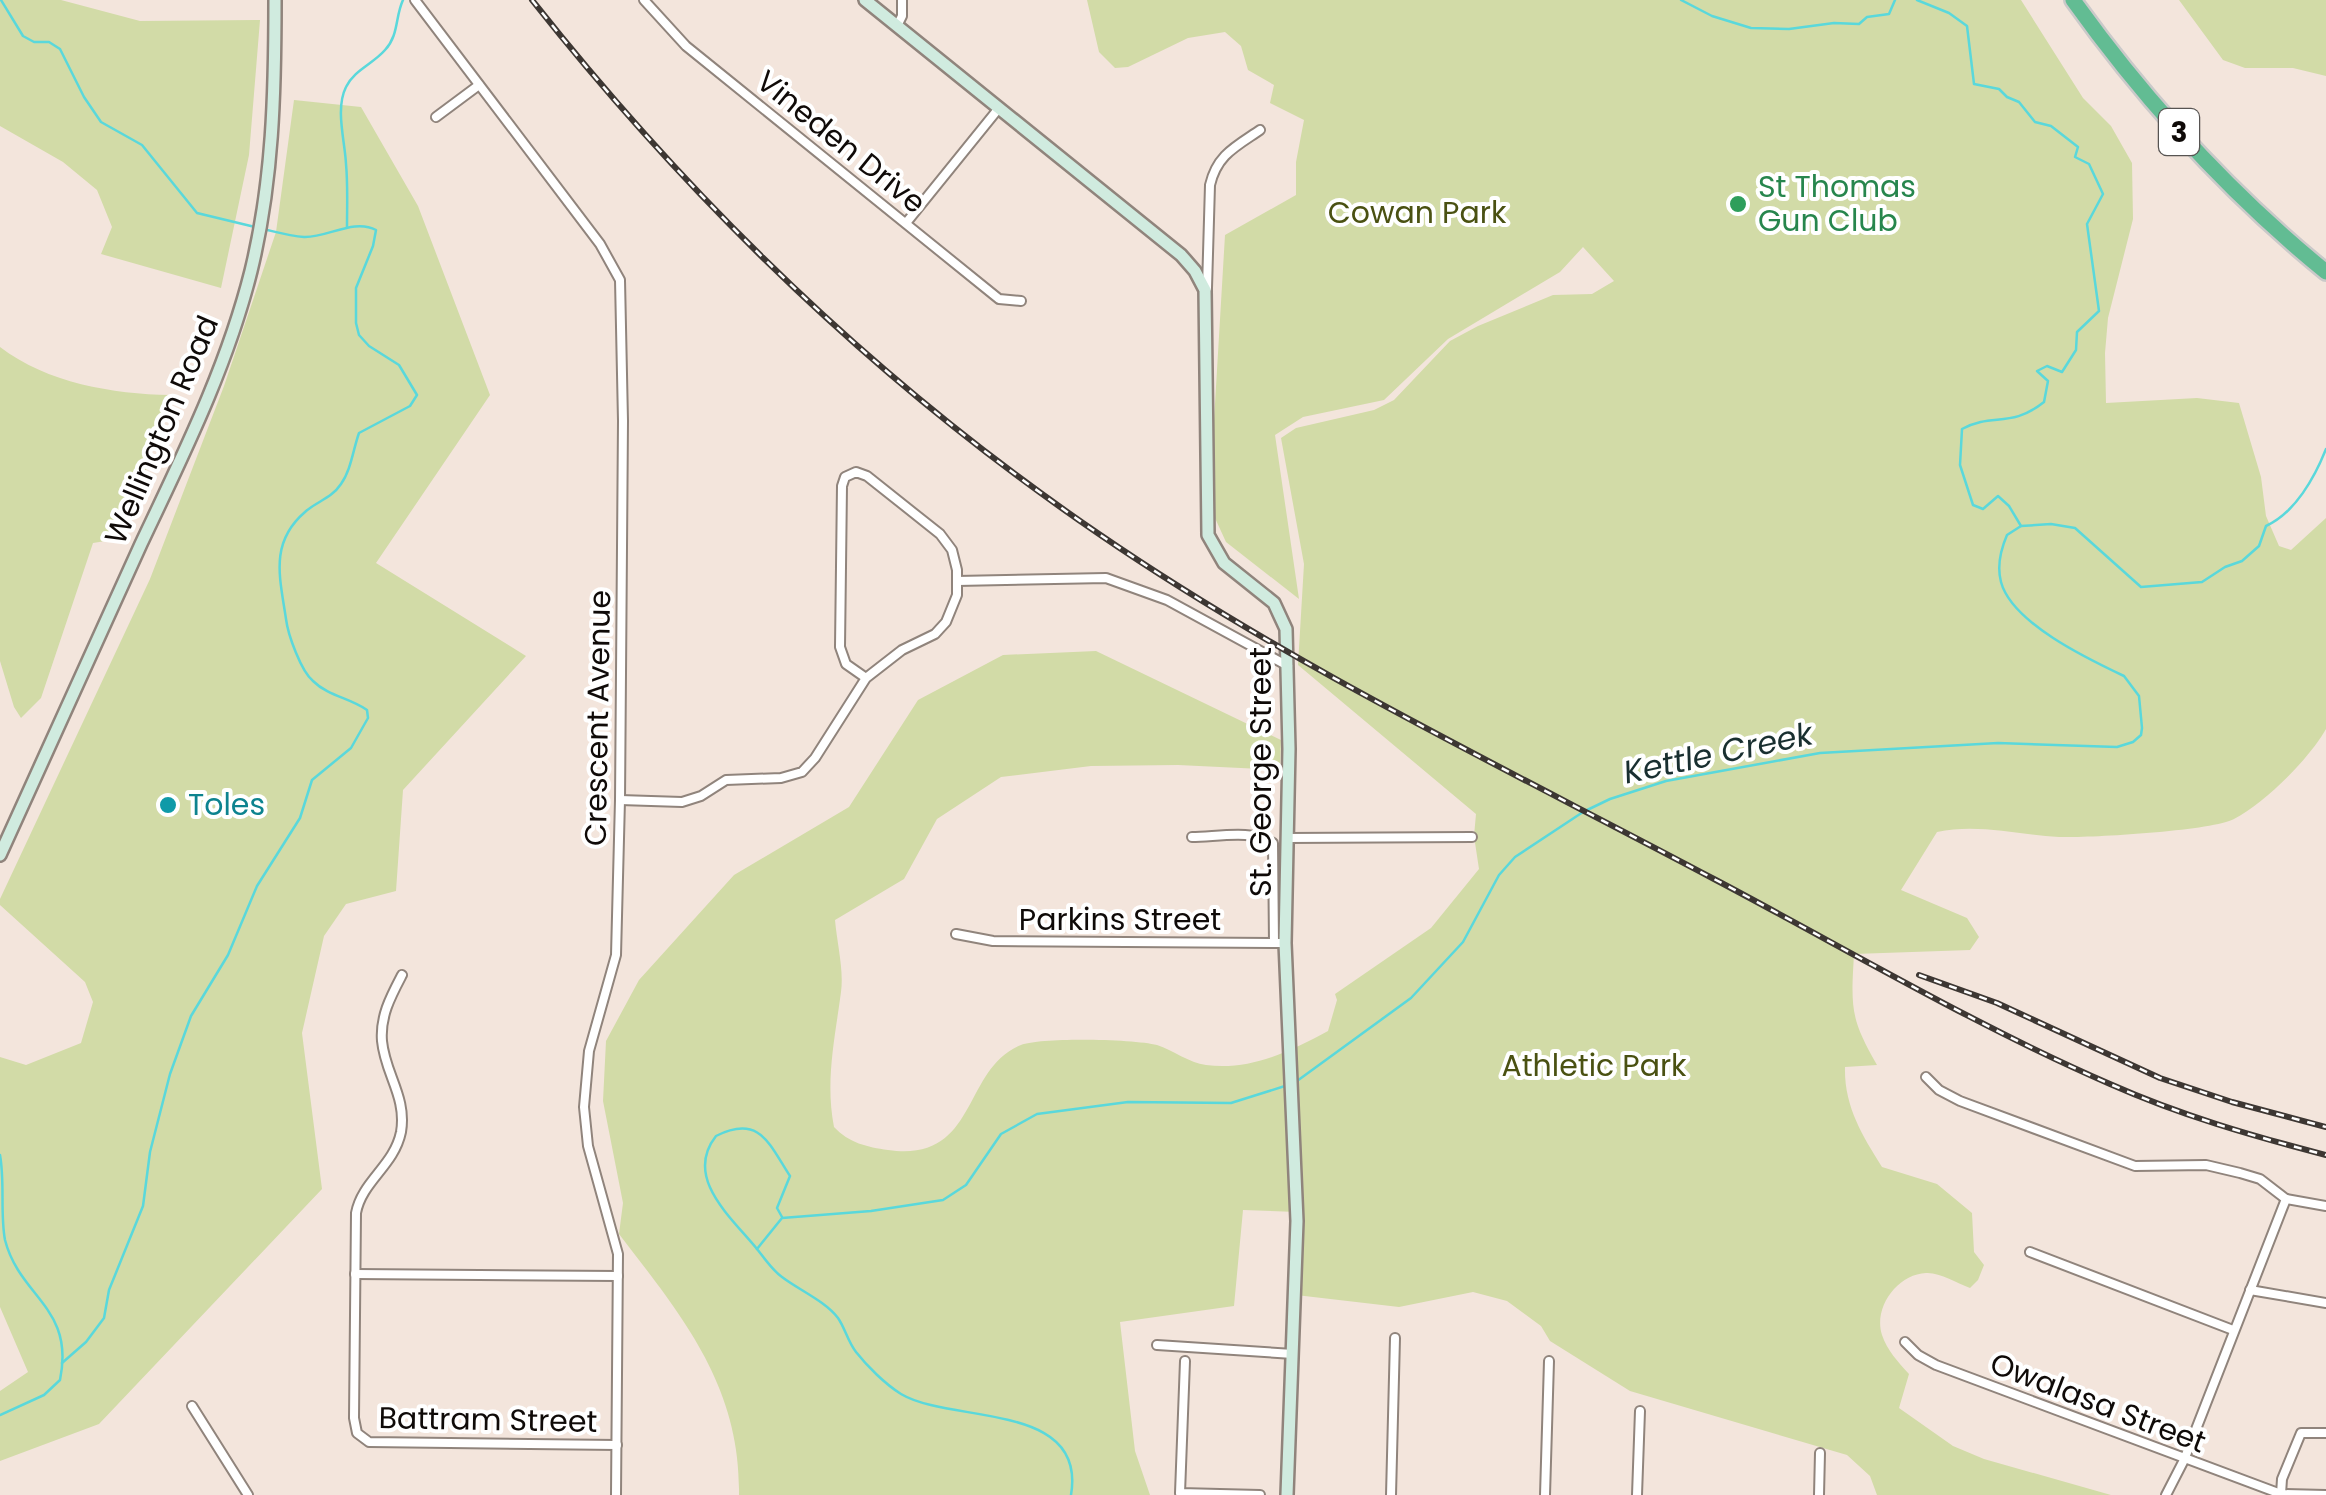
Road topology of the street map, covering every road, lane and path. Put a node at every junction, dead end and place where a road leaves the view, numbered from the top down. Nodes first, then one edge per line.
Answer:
1 (275, 0) edge
2 (415, 0) edge
3 (644, 0) edge
4 (865, 0) edge
5 (902, 0) edge
6 (2073, 0) edge
7 (897, 26) junction
8 (479, 85) junction
9 (999, 108) junction
10 (436, 117) dead end
11 (1260, 130) dead end
12 (906, 223) junction
13 (2326, 272) edge
14 (1021, 301) dead end
15 (1207, 302) junction
16 (957, 581) junction
17 (1288, 666) junction
18 (866, 678) junction
19 (620, 800) junction
20 (1192, 837) dead end
21 (1472, 837) dead end
22 (1287, 838) junction
23 (0, 854) edge
24 (956, 934) dead end
25 (1279, 943) junction
26 (402, 975) dead end
27 (1926, 1077) dead end
28 (2286, 1199) junction
29 (2326, 1206) edge
30 (2030, 1252) dead end
31 (355, 1274) junction
32 (618, 1276) junction
33 (2250, 1290) junction
34 (2326, 1303) edge
35 (2233, 1330) junction
36 (1396, 1338) dead end
37 (1905, 1342) dead end
38 (1158, 1345) dead end
39 (1293, 1354) junction
40 (1184, 1361) dead end
41 (1549, 1361) dead end
42 (192, 1406) dead end
43 (1640, 1411) dead end
44 (2326, 1433) edge
45 (617, 1445) junction
46 (1820, 1453) dead end
47 (2184, 1460) junction
48 (248, 1495) edge
49 (616, 1495) edge
50 (1260, 1495) edge
51 (1287, 1495) edge
52 (1391, 1495) edge
53 (1545, 1495) edge
54 (1637, 1495) edge
55 (1819, 1495) edge
56 (2166, 1495) edge
57 (2281, 1495) edge
58 (2326, 1495) edge

1 - 23 street, Wellington Road
2 - 8 street, Crescent Avenue
3 - 12 street, Vineden Drive
4 - 7 street, St. George Street
5 - 7 street
6 - 13 highway, 3
7 - 9 street, St. George Street
8 - 10 street
8 - 19 street, Crescent Avenue
9 - 12 street
9 - 15 street, St. George Street
11 - 15 street
12 - 14 street, Vineden Drive
15 - 17 street, St. George Street
16 - 17 street
16 - 18 street
16 - 18 street
17 - 22 street, St. George Street
18 - 19 street
19 - 32 street, Crescent Avenue
20 - 25 street
21 - 22 street
22 - 25 street, St. George Street
24 - 25 street, Parkins Street
25 - 39 street, St. George Street
26 - 31 street
27 - 28 street
28 - 29 street
28 - 33 street
30 - 35 street
31 - 32 street
31 - 45 street, Battram Street
32 - 45 street, Crescent Avenue
33 - 34 street
33 - 35 street
35 - 47 street
36 - 52 street
37 - 47 street, Owalasa Street
38 - 39 street
39 - 51 street, St. George Street
40 - 50 street
41 - 53 street
42 - 48 street
43 - 54 street
44 - 57 street
45 - 49 street, Crescent Avenue
46 - 55 street
47 - 56 street
47 - 57 street, Owalasa Street
57 - 58 street, Owalasa Street

